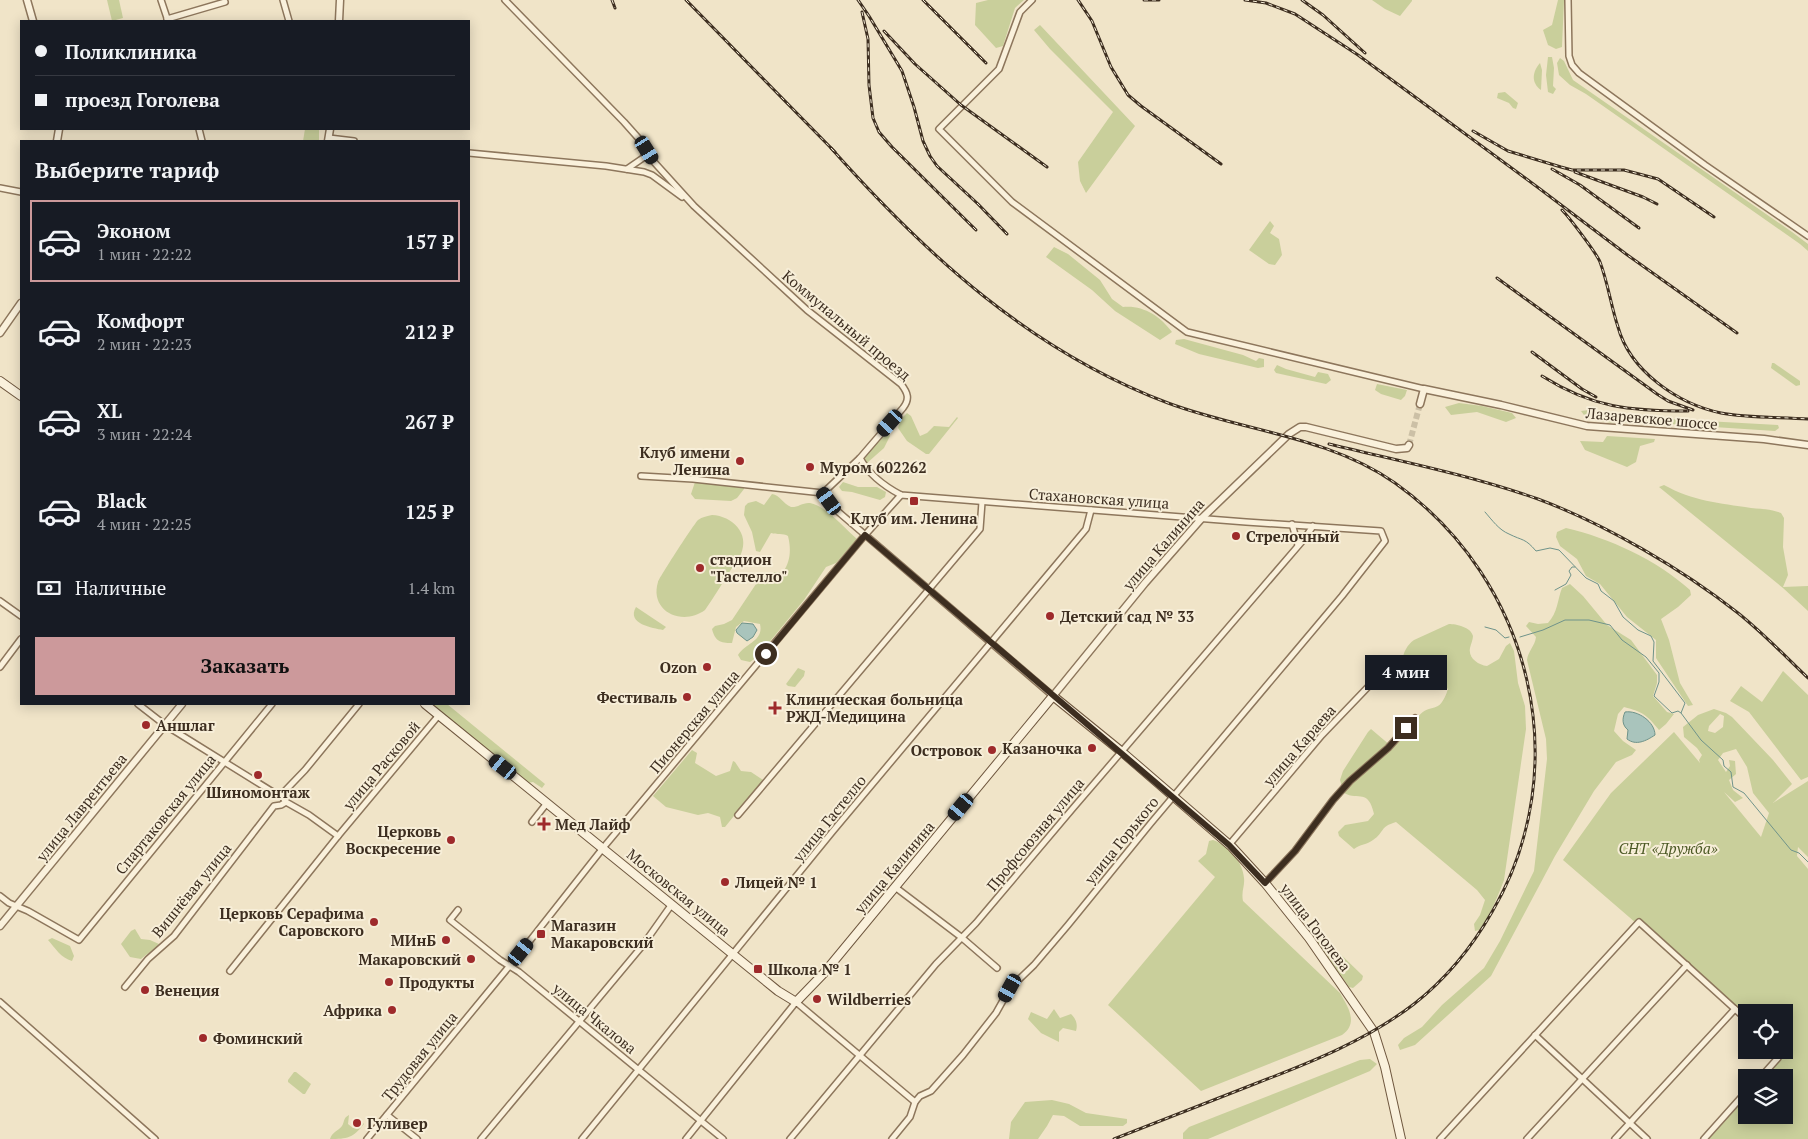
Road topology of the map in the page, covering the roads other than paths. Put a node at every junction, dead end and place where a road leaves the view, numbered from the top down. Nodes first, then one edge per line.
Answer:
1 (27, 0) edge
2 (161, 0) edge
3 (283, 0) edge
4 (340, 0) edge
5 (504, 0) edge
6 (1032, 0) edge
7 (1568, 0) edge
8 (225, 2) dead end
9 (33, 20) edge
10 (167, 20) edge
11 (289, 20) edge
12 (339, 20) edge
13 (647, 150) junction
14 (470, 153) edge
15 (626, 169) junction
16 (0, 188) edge
17 (20, 192) edge
18 (694, 206) junction
19 (1808, 236) edge
20 (20, 305) edge
21 (0, 333) edge
22 (0, 381) edge
23 (1424, 389) junction
24 (20, 395) edge
25 (1420, 404) tunnel mouth
26 (1808, 444) edge
27 (1409, 445) dead end
28 (860, 458) junction
29 (641, 476) dead end
30 (823, 493) junction
31 (901, 495) junction
32 (982, 502) junction
33 (1091, 510) junction
34 (1202, 518) junction
35 (1292, 524) junction
36 (1313, 526) junction
37 (1381, 531) joint
38 (865, 535) junction
39 (1298, 545) junction
40 (928, 589) junction
41 (0, 601) edge
42 (20, 615) edge
43 (20, 640) edge
44 (991, 643) junction
45 (1390, 664) dead end
46 (0, 667) edge
47 (1053, 696) junction
48 (139, 705) edge
49 (181, 705) edge
50 (271, 705) edge
51 (358, 705) edge
52 (426, 705) edge
53 (439, 715) junction
54 (1415, 718) dead end
55 (165, 725) junction
56 (1122, 752) junction
57 (224, 762) junction
58 (278, 795) junction
59 (1173, 796) junction
60 (286, 802) junction
61 (547, 803) junction
62 (274, 806) junction
63 (738, 815) dead end
64 (532, 822) dead end
65 (338, 836) junction
66 (1229, 845) junction
67 (603, 848) junction
68 (1265, 883) junction
69 (896, 887) junction
70 (0, 896) edge
71 (672, 904) junction
72 (16, 906) junction
73 (458, 910) dead end
74 (0, 926) edge
75 (960, 937) junction
76 (733, 954) junction
77 (1687, 965) junction
78 (510, 966) junction
79 (997, 968) dead end
80 (230, 971) dead end
81 (125, 987) dead end
82 (0, 1002) edge
83 (796, 1002) junction
84 (1735, 1008) junction
85 (1738, 1011) edge
86 (578, 1021) junction
87 (1535, 1035) junction
88 (859, 1055) junction
89 (1777, 1059) edge
90 (1768, 1069) edge
91 (639, 1070) junction
92 (1582, 1079) junction
93 (1738, 1101) edge
94 (914, 1102) junction
95 (387, 1115) junction
96 (701, 1121) junction
97 (1631, 1123) junction
98 (155, 1139) edge
99 (368, 1139) edge
100 (417, 1139) edge
101 (481, 1139) edge
102 (582, 1139) edge
103 (686, 1139) edge
104 (723, 1139) edge
105 (790, 1139) edge
106 (892, 1139) edge
107 (1401, 1139) edge
108 (1440, 1139) edge
109 (1527, 1139) edge
110 (1615, 1139) edge
111 (1647, 1139) edge
112 (1704, 1139) edge

1 - 9 street
2 - 10 street
3 - 11 street
4 - 12 street
5 - 13 street
6 - 23 street
7 - 19 street
8 - 10 street
13 - 15 street
13 - 18 street
14 - 15 street
15 - 18 street
16 - 17 street
18 - 28 street, Коммунальный проезд
20 - 21 street
22 - 24 main road
23 - 25 street
23 - 26 street, Лазаревское шоссе
27 - 34 street, улица Калинина
28 - 30 street, Коммунальный проезд
28 - 31 street, Стахановская улица
29 - 30 street
30 - 38 street, улица Гоголева
31 - 32 street, Стахановская улица
31 - 38 street, Пионерская улица
32 - 33 street, Стахановская улица
32 - 40 street
33 - 34 street, Стахановская улица
33 - 44 street, улица Гастелло
34 - 35 street, Стахановская улица
34 - 47 street, улица Калинина
35 - 36 street, Стахановская улица
35 - 39 street
36 - 37 street, Стахановская улица
36 - 39 street, Профсоюзная улица
37 - 59 street, улица Горького
38 - 40 street, улица Гоголева
38 - 67 street, Пионерская улица
39 - 56 street, Профсоюзная улица
40 - 44 street, улица Гоголева
40 - 63 street
41 - 42 street
43 - 46 street
44 - 47 street, улица Гоголева
44 - 76 street, улица Гастелло
45 - 66 street, улица Караева
47 - 56 main road, улица Гоголева
47 - 69 main road, улица Калинина
48 - 55 street
49 - 55 street, улица Лаврентьева
50 - 57 street, Спартаковская улица
51 - 58 street
52 - 53 main road, Московская улица
53 - 61 main road, Московская улица
53 - 65 street, улица Расковой
54 - 68 street
55 - 57 street
55 - 72 street, улица Лаврентьева
56 - 59 main road, улица Гоголева
56 - 75 street, Профсоюзная улица
57 - 58 street
57 - 72 street, Спартаковская улица
58 - 60 street
58 - 62 street, Вишнёвая улица
59 - 66 main road, улица Гоголева
59 - 94 street, улица Горького
60 - 62 street
60 - 65 street
61 - 64 street
61 - 67 main road, Московская улица
62 - 81 street, Вишнёвая улица
65 - 80 street, улица Расковой
66 - 68 main road, улица Гоголева
67 - 71 main road, Московская улица
67 - 78 street, Трудовая улица
68 - 107 main road, улица Гоголева
69 - 75 street
69 - 83 main road, улица Калинина
70 - 72 street
71 - 76 main road, Московская улица
71 - 86 street
72 - 74 street, улица Лаврентьева
73 - 78 street, улица Чкалова
75 - 79 street
75 - 88 street, Профсоюзная улица
76 - 83 main road, Московская улица
76 - 91 street, улица Гастелло
77 - 84 street
77 - 87 street
77 - 92 street
78 - 86 street, улица Чкалова
78 - 95 street, Трудовая улица
82 - 98 street
83 - 88 street, Московская улица
83 - 96 street, улица Калинина
84 - 85 street
84 - 97 street
86 - 91 street, улица Чкалова
86 - 101 street
87 - 92 street
87 - 108 street
88 - 94 street, Московская улица
88 - 105 street, Профсоюзная улица
89 - 90 street
91 - 96 street, улица Чкалова
91 - 102 street, улица Гастелло
92 - 97 street
92 - 109 street
93 - 112 street
94 - 106 street
95 - 99 street, Трудовая улица
95 - 100 street
96 - 103 street, улица Калинина
96 - 104 street, улица Чкалова
97 - 110 street
97 - 111 street

